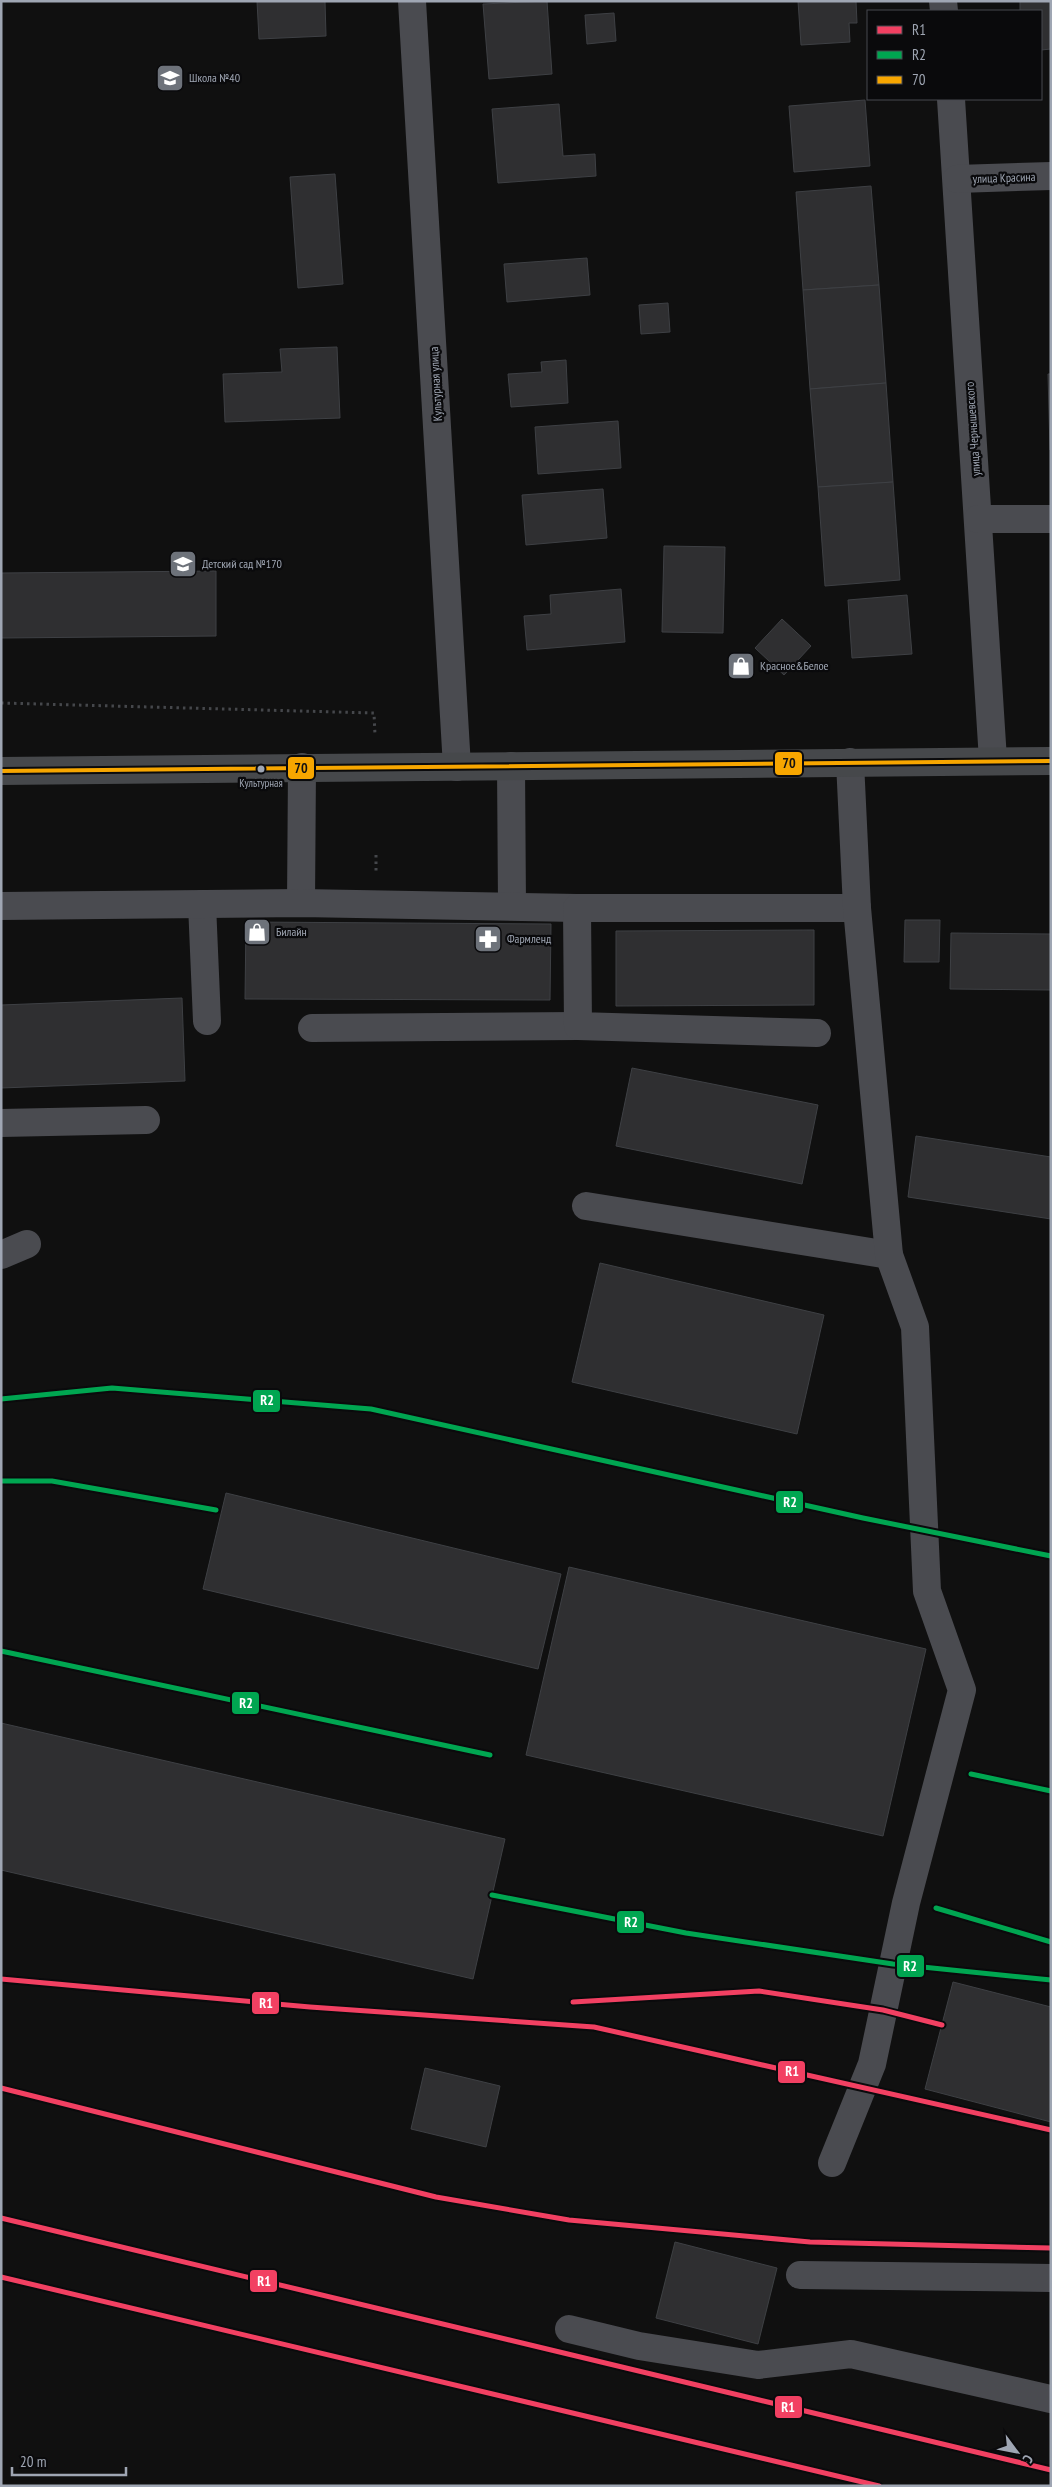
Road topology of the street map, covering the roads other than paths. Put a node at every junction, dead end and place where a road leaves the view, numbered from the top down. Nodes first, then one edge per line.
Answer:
1 (412, 1) edge
2 (951, 100) edge
3 (1051, 176) edge
4 (957, 179) junction
5 (978, 519) junction
6 (1051, 519) edge
7 (994, 760) junction
8 (1051, 761) edge
9 (850, 762) junction
10 (512, 766) junction
11 (302, 767) junction
12 (457, 767) junction
13 (1, 770) edge
14 (301, 903) junction
15 (202, 904) junction
16 (1, 906) edge
17 (512, 906) junction
18 (577, 908) junction
19 (857, 908) junction
20 (207, 1021) dead end
21 (578, 1026) junction
22 (312, 1028) dead end
23 (817, 1033) dead end
24 (146, 1120) dead end
25 (1, 1123) edge
26 (586, 1206) dead end
27 (27, 1244) dead end
28 (889, 1255) junction
29 (1, 1256) edge
30 (832, 2163) dead end
31 (800, 2274) dead end
32 (1051, 2278) edge
33 (569, 2329) dead end
34 (1051, 2399) edge

1 - 12 street, Культурная улица
2 - 4 street, улица Чернышевского
3 - 4 street, улица Красина
4 - 5 street, улица Чернышевского
5 - 6 street
5 - 7 street, улица Чернышевского
7 - 8 main road
7 - 9 main road
9 - 10 main road
9 - 19 street
10 - 12 main road
10 - 17 street
11 - 12 main road
11 - 13 main road
11 - 14 street
14 - 15 street
14 - 17 street
15 - 16 street
15 - 20 street
17 - 18 street
18 - 19 street
18 - 21 street
19 - 28 street
21 - 22 street
21 - 23 street
24 - 25 street
26 - 28 street
27 - 29 street
28 - 30 street
31 - 32 street
33 - 34 street

